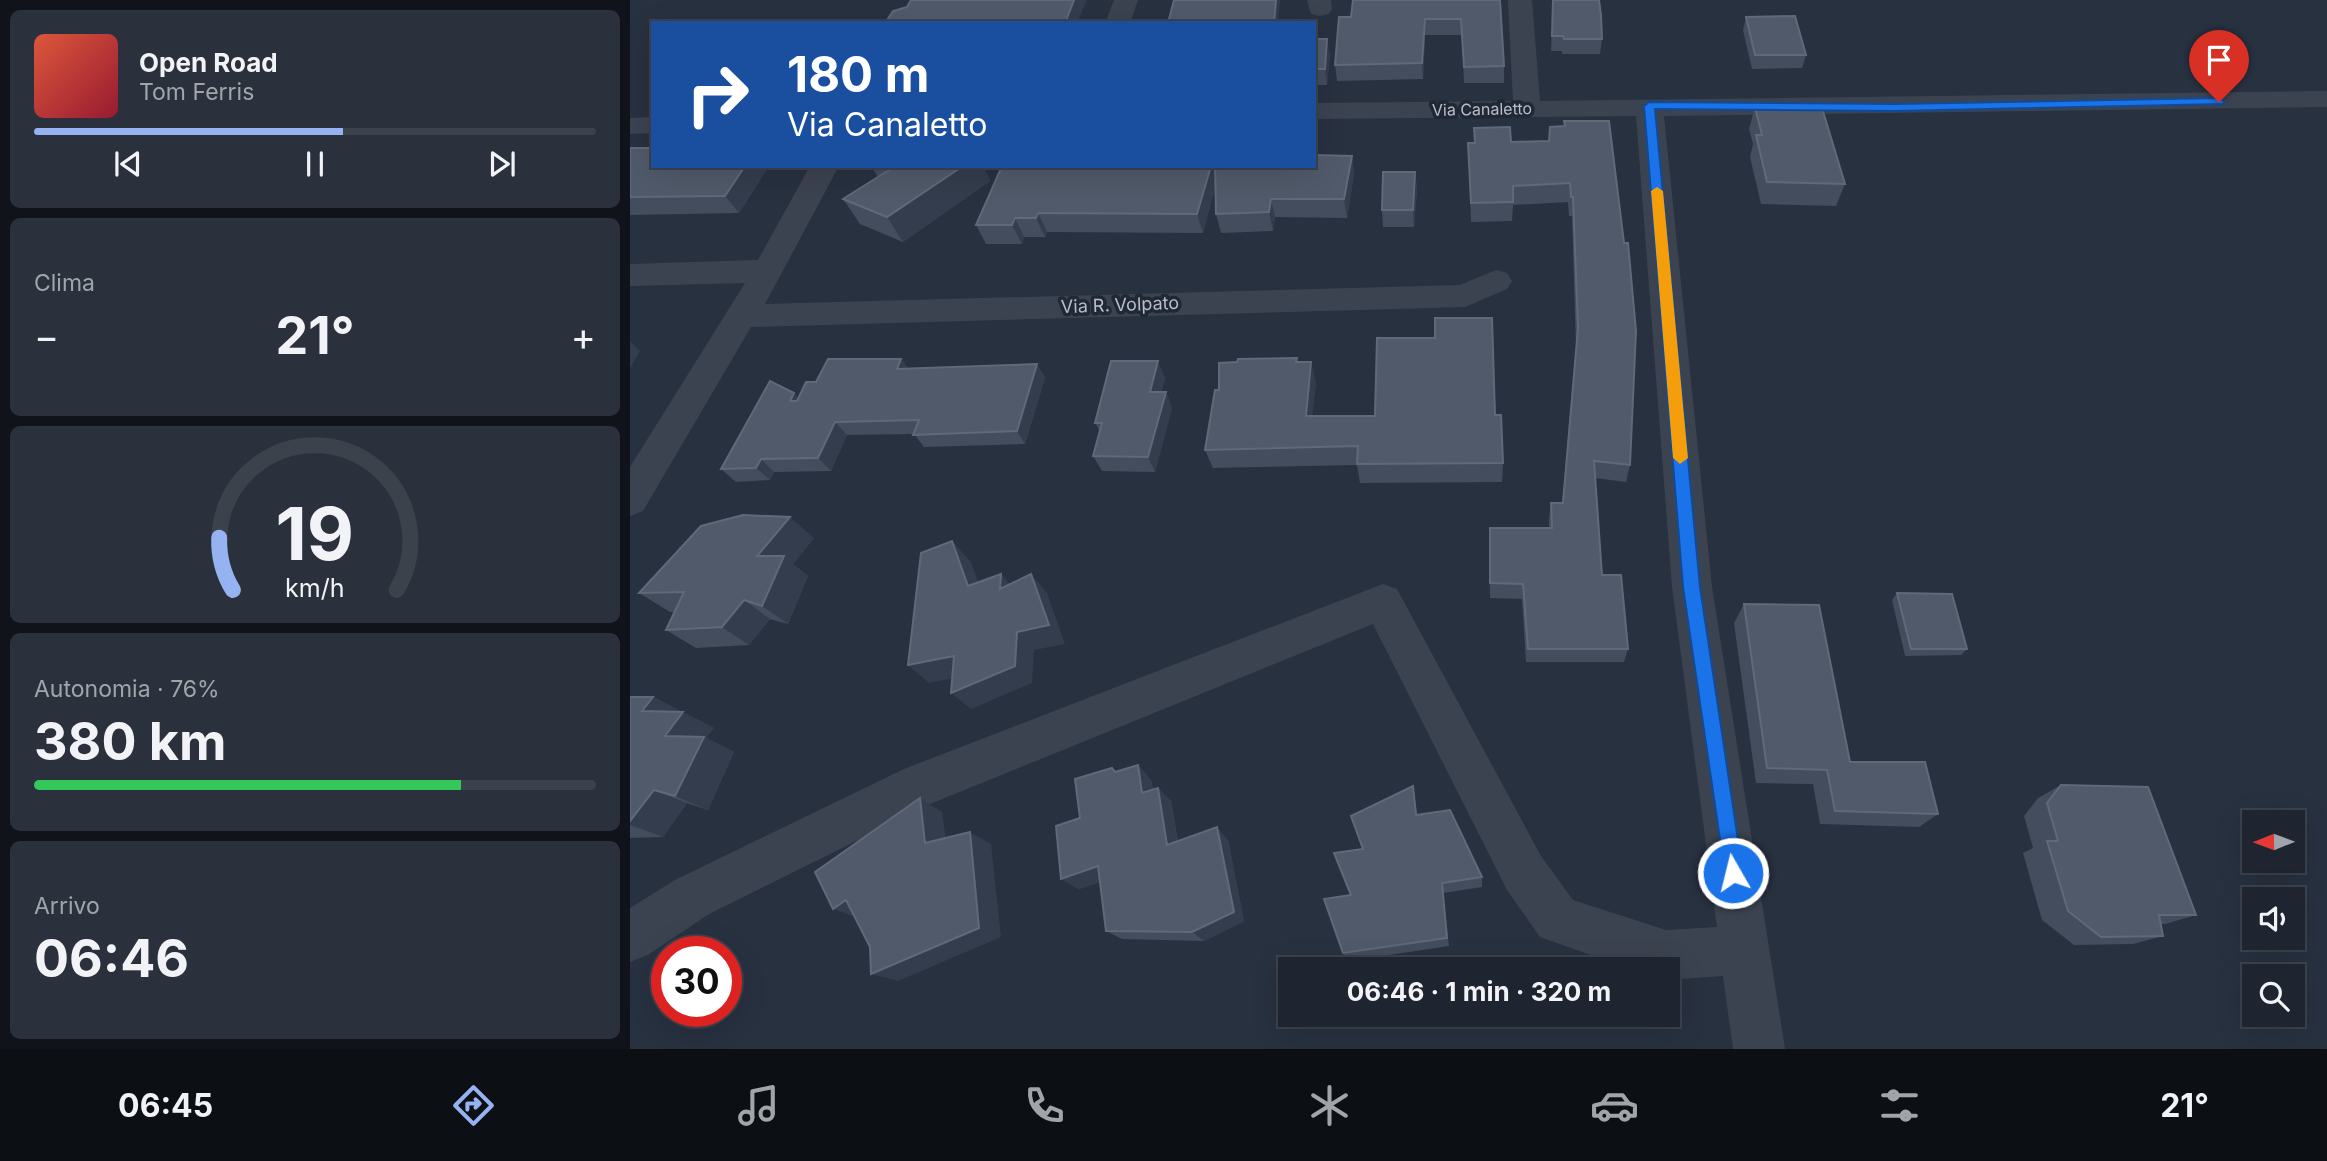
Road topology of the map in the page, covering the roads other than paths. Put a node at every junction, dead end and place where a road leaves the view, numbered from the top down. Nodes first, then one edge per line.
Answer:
1 (1126, 0) edge
2 (1520, 0) edge
3 (1118, 21) edge
4 (2327, 99) edge
5 (1649, 106) junction
6 (1527, 108) junction
7 (1316, 111) edge
8 (651, 125) edge
9 (630, 126) edge
10 (824, 168) edge
11 (768, 271) junction
12 (630, 275) edge
13 (1496, 281) dead end
14 (740, 316) junction
15 (630, 500) edge
16 (630, 937) edge
17 (1745, 950) junction
18 (1759, 1049) edge

1 - 3 street
2 - 6 street
4 - 5 street, Via Canaletto
5 - 6 street, Via Canaletto
5 - 17 street
6 - 7 street, Via Canaletto
8 - 9 street
10 - 11 street
11 - 12 street
11 - 14 street
13 - 14 street, Via R. Volpato
14 - 15 street
16 - 17 street
17 - 18 street

